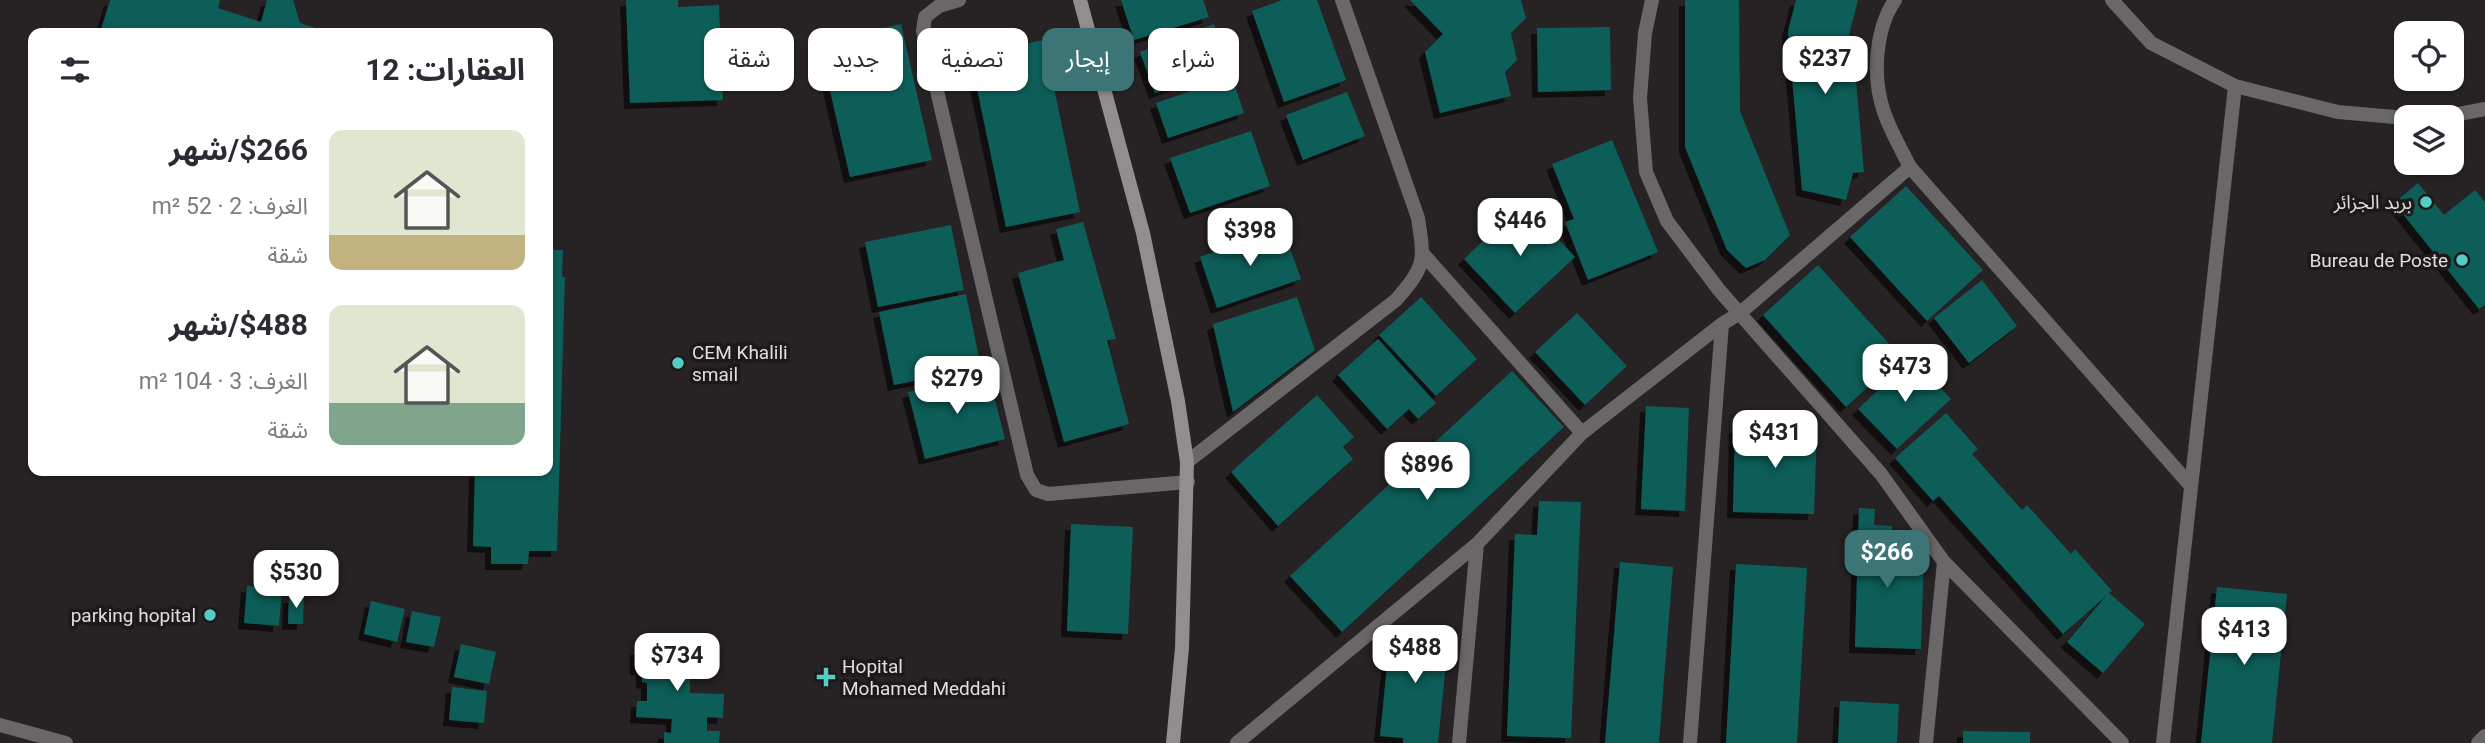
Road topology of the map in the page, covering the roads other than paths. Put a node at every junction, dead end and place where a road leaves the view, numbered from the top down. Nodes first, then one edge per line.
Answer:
1 (959, 0) edge
2 (1080, 0) edge
3 (1342, 0) edge
4 (1652, 0) edge
5 (1895, 0) edge
6 (2112, 0) edge
7 (2235, 86) junction
8 (2485, 109) edge
9 (2464, 113) edge
10 (2394, 117) edge
11 (1910, 167) junction
12 (1424, 255) junction
13 (1740, 313) junction
14 (1722, 324) junction
15 (1582, 433) junction
16 (1187, 462) junction
17 (1188, 482) junction
18 (2191, 486) junction
19 (1477, 544) junction
20 (1944, 562) junction
21 (0, 726) edge
22 (2485, 736) edge
23 (66, 743) edge
24 (1174, 743) edge
25 (1237, 743) edge
26 (1460, 743) edge
27 (1690, 743) edge
28 (1926, 743) edge
29 (2122, 743) edge
30 (2163, 743) edge
31 (2478, 743) edge

1 - 17 street
2 - 16 main road
3 - 12 street
4 - 13 street
5 - 11 street
6 - 7 street
7 - 10 street
7 - 18 street
8 - 9 street
11 - 13 street
11 - 18 street
12 - 15 street
12 - 16 street
13 - 14 street
13 - 20 street
14 - 15 street
14 - 27 street
15 - 19 street
16 - 17 main road
17 - 24 main road
18 - 30 street
19 - 25 street
19 - 26 street
20 - 28 street
20 - 29 street
21 - 23 street
22 - 31 street

